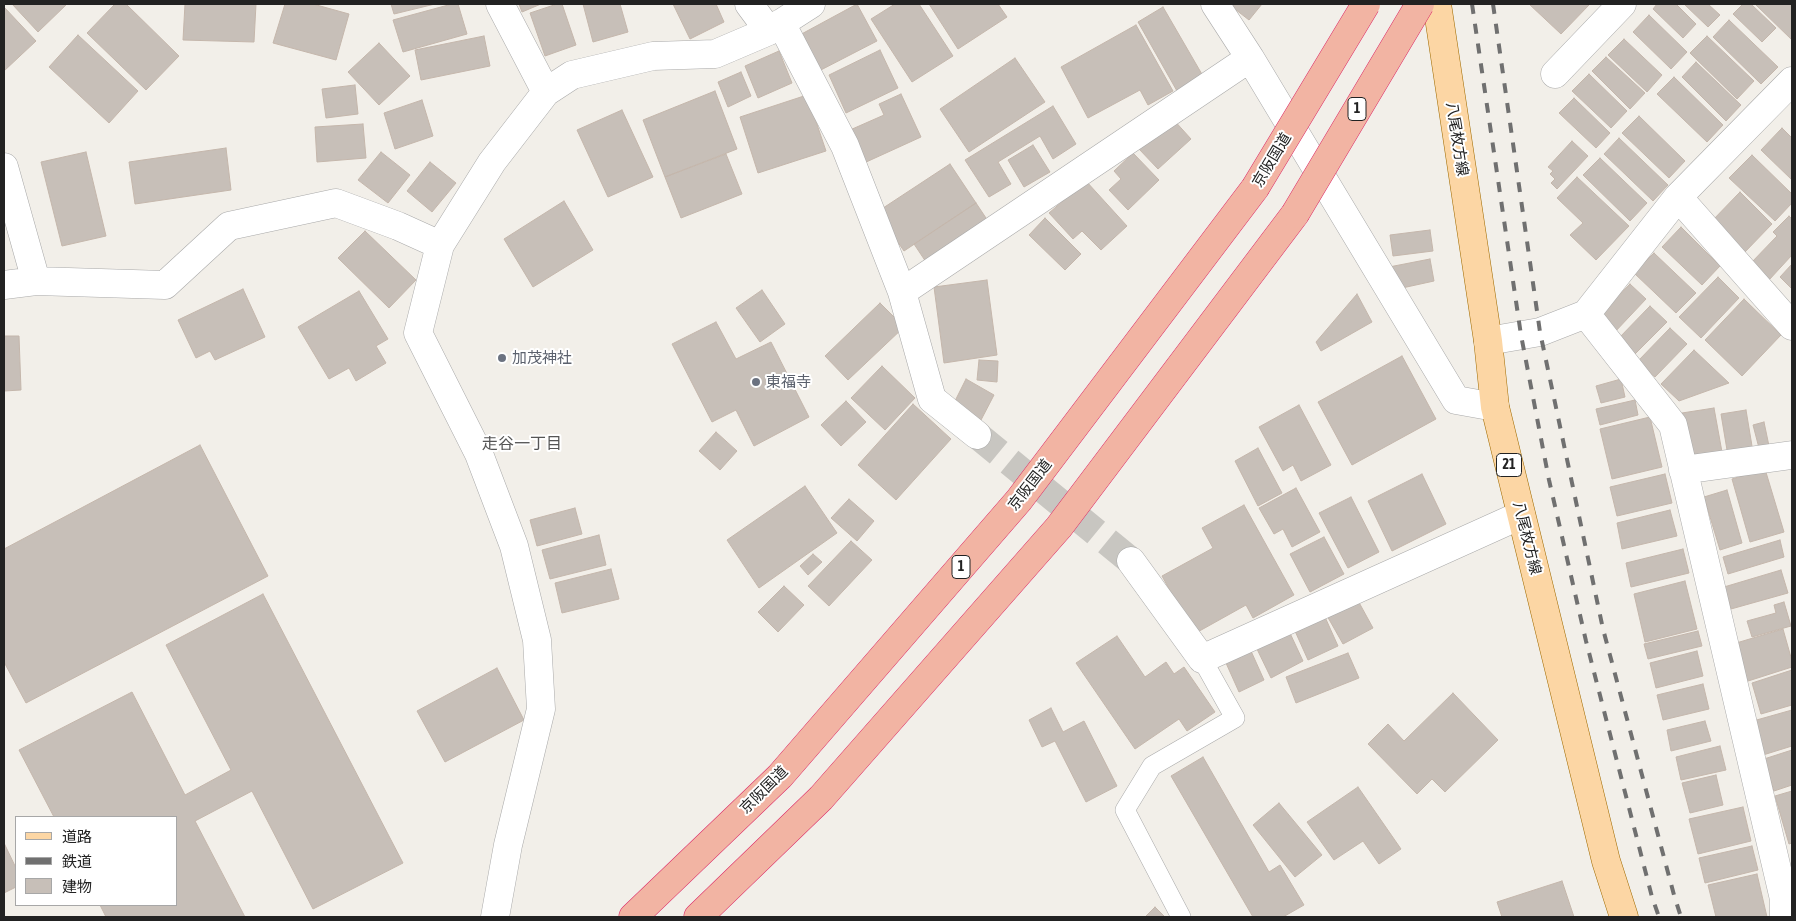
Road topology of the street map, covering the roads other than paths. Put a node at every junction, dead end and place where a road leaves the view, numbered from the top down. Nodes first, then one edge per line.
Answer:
1 (500, 4) edge
2 (749, 4) edge
3 (811, 4) edge
4 (1215, 4) edge
5 (1366, 4) edge
6 (1420, 4) edge
7 (1437, 4) edge
8 (1622, 4) edge
9 (775, 27) junction
10 (1250, 58) junction
11 (1555, 74) dead end
12 (1792, 81) edge
13 (546, 92) junction
14 (4, 167) edge
15 (1678, 197) junction
16 (440, 245) junction
17 (36, 281) junction
18 (4, 285) edge
19 (902, 292) junction
20 (1586, 314) junction
21 (1792, 326) edge
22 (1488, 341) junction
23 (1495, 407) junction
24 (977, 435) tunnel mouth
25 (1792, 455) edge
26 (1683, 470) junction
27 (1521, 516) junction
28 (1132, 561) tunnel mouth
29 (1202, 660) junction
30 (1786, 880) edge
31 (495, 917) edge
32 (633, 917) edge
33 (698, 917) edge
34 (1181, 917) edge
35 (1624, 917) edge
36 (1784, 917) edge

1 - 13 street
2 - 9 street
3 - 9 street
4 - 10 street
5 - 32 highway, 京阪国道 / 1, bridge
6 - 33 highway, 1, bridge
7 - 22 main road, 八尾枚方線 / 21
8 - 11 street
9 - 13 street
9 - 19 street
10 - 19 street
10 - 23 street
12 - 15 street
13 - 16 street
14 - 17 street
15 - 20 street
15 - 21 street
16 - 17 street
16 - 31 street
17 - 18 street
19 - 24 street
20 - 22 street
20 - 26 street
22 - 23 main road, 八尾枚方線 / 21
23 - 27 main road, 八尾枚方線 / 21
25 - 26 street
26 - 30 street
27 - 29 street
27 - 35 main road, 八尾枚方線 / 21
28 - 29 street
29 - 34 lane
30 - 36 street

